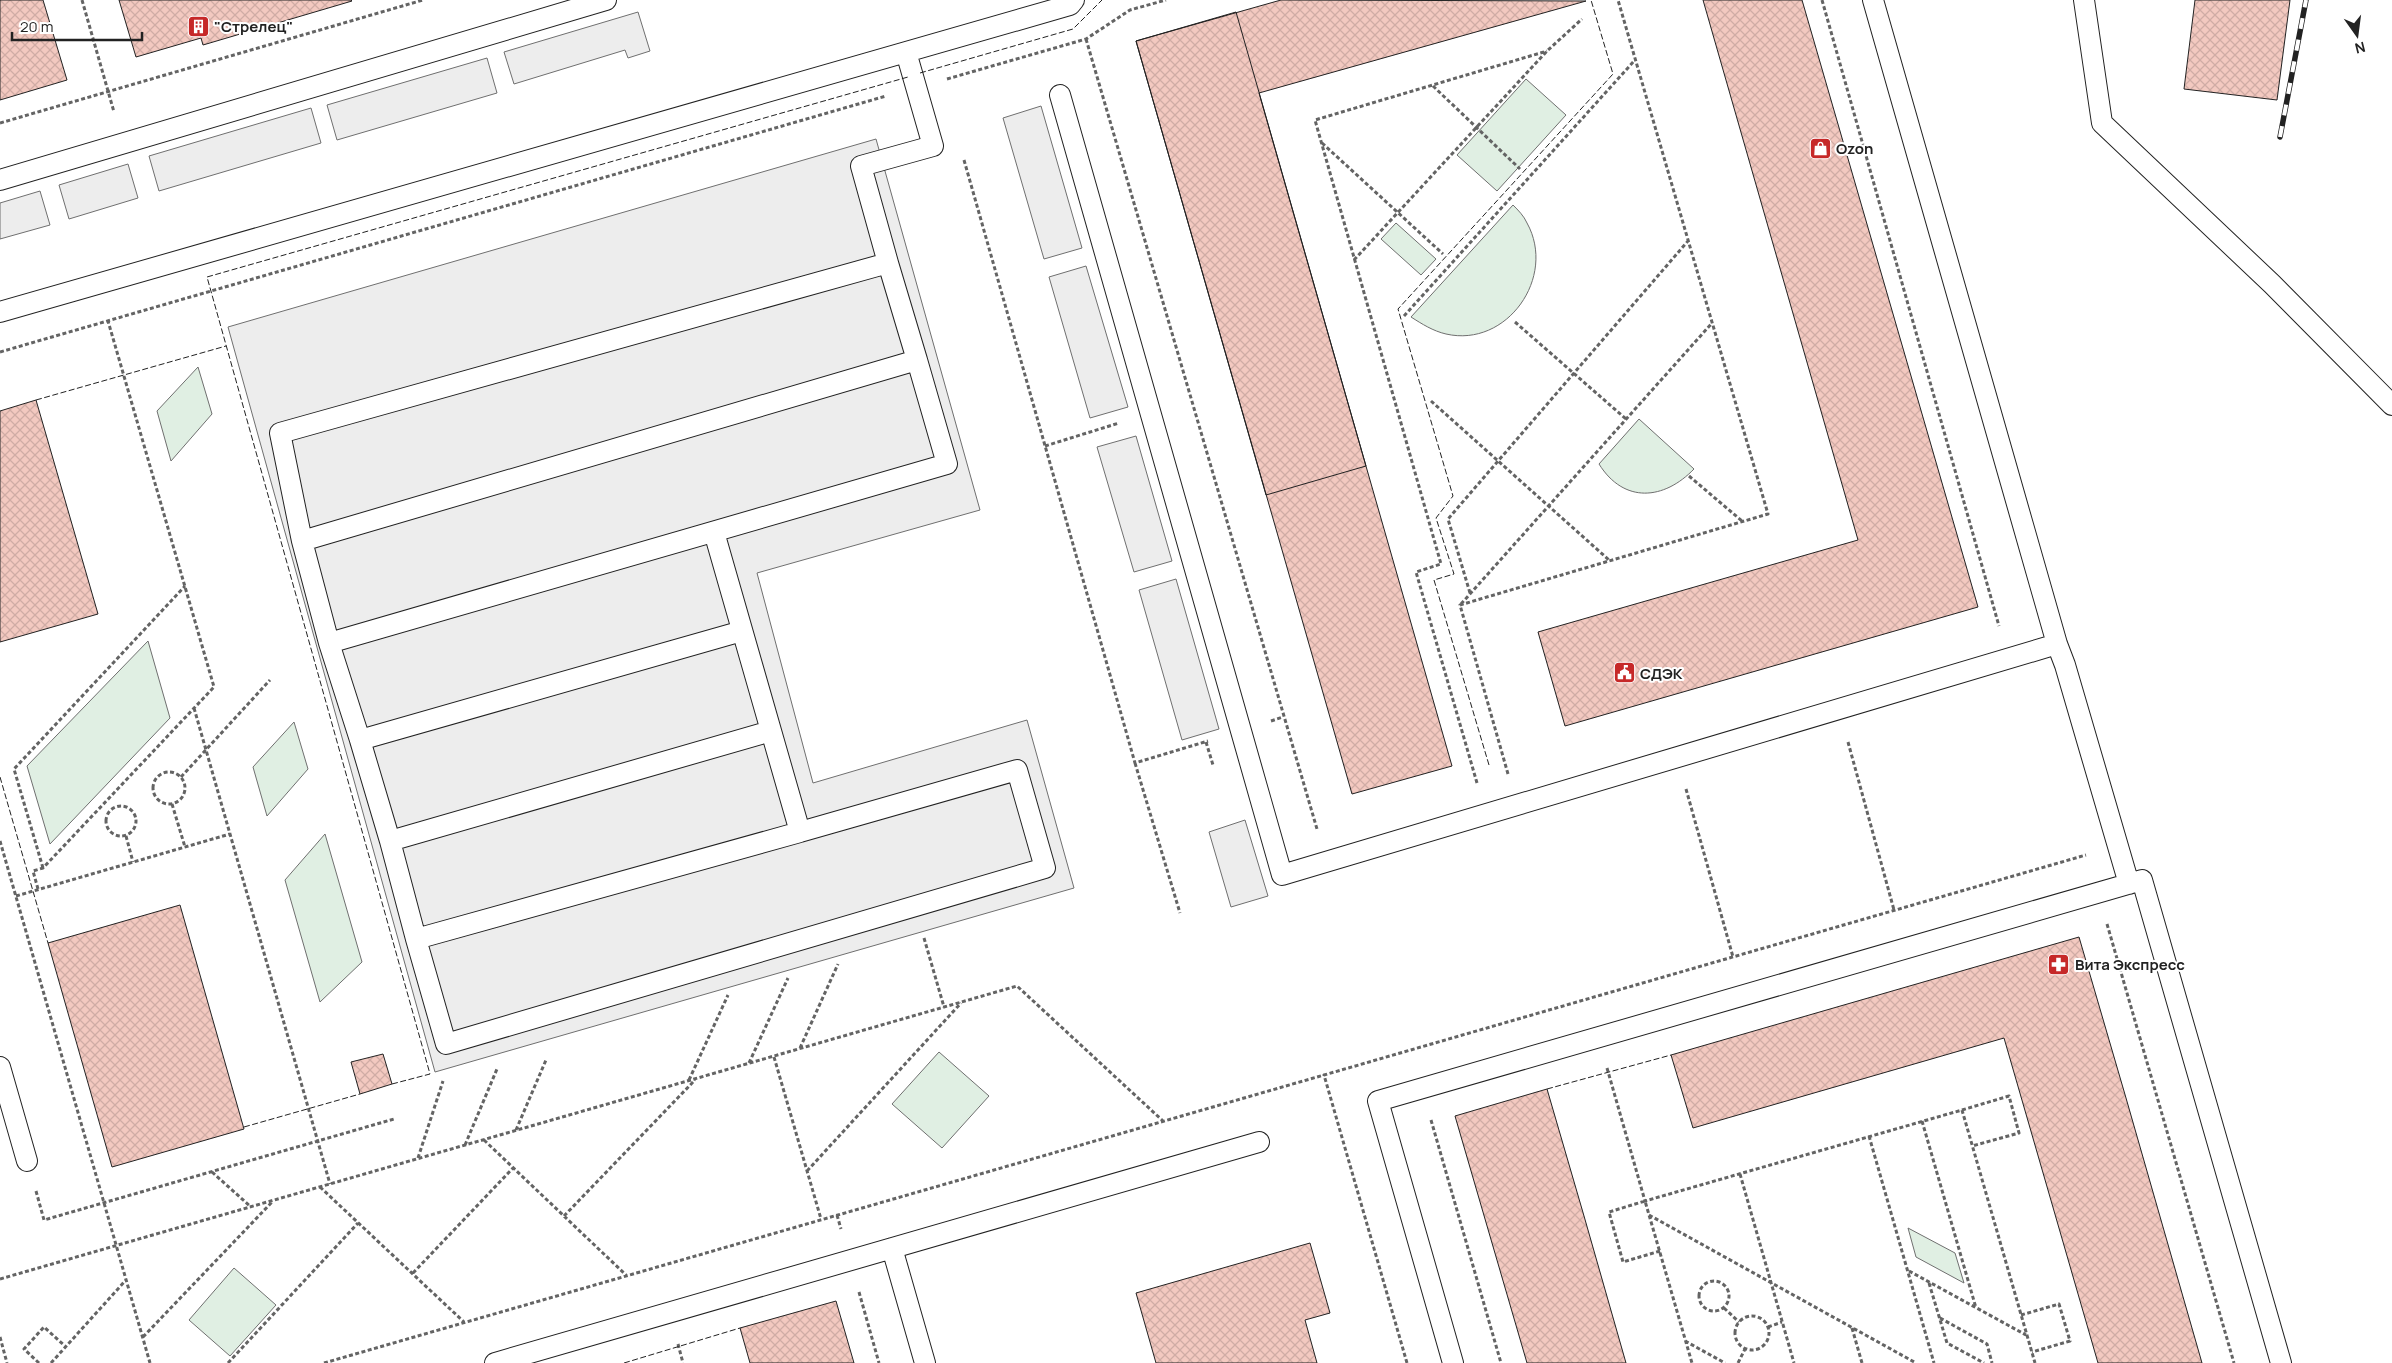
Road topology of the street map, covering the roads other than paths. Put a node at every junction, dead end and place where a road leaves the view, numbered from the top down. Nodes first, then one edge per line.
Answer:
1 (606, 0) edge
2 (1074, 0) edge
3 (1873, 0) edge
4 (2084, 0) edge
5 (906, 52) junction
6 (1060, 95) dead end
7 (0, 180) edge
8 (888, 262) junction
9 (0, 312) edge
10 (917, 360) junction
11 (2392, 405) edge
12 (714, 532) junction
13 (302, 541) junction
14 (742, 631) junction
15 (329, 643) junction
16 (2057, 644) junction
17 (771, 731) junction
18 (360, 740) junction
19 (800, 832) junction
20 (390, 841) junction
21 (2129, 884) junction
22 (416, 940) junction
23 (0, 1067) edge
24 (1259, 1142) dead end
25 (27, 1160) road end
26 (892, 1248) junction
27 (495, 1363) edge
28 (925, 1363) edge
29 (1453, 1363) edge
30 (2281, 1363) edge

1 - 7 lane
2 - 5 lane
3 - 16 lane
4 - 11 lane
5 - 8 lane
5 - 9 lane
6 - 16 lane
8 - 10 lane
8 - 13 lane
10 - 12 lane
10 - 13 lane
12 - 14 lane
12 - 15 lane
13 - 15 lane
14 - 17 lane
14 - 18 lane
15 - 18 lane
16 - 21 lane
17 - 19 lane
17 - 20 lane
18 - 20 lane
19 - 22 lane
19 - 22 lane
20 - 22 lane
21 - 29 lane
21 - 30 lane
23 - 25 lane
24 - 26 lane
26 - 27 lane
26 - 28 lane

